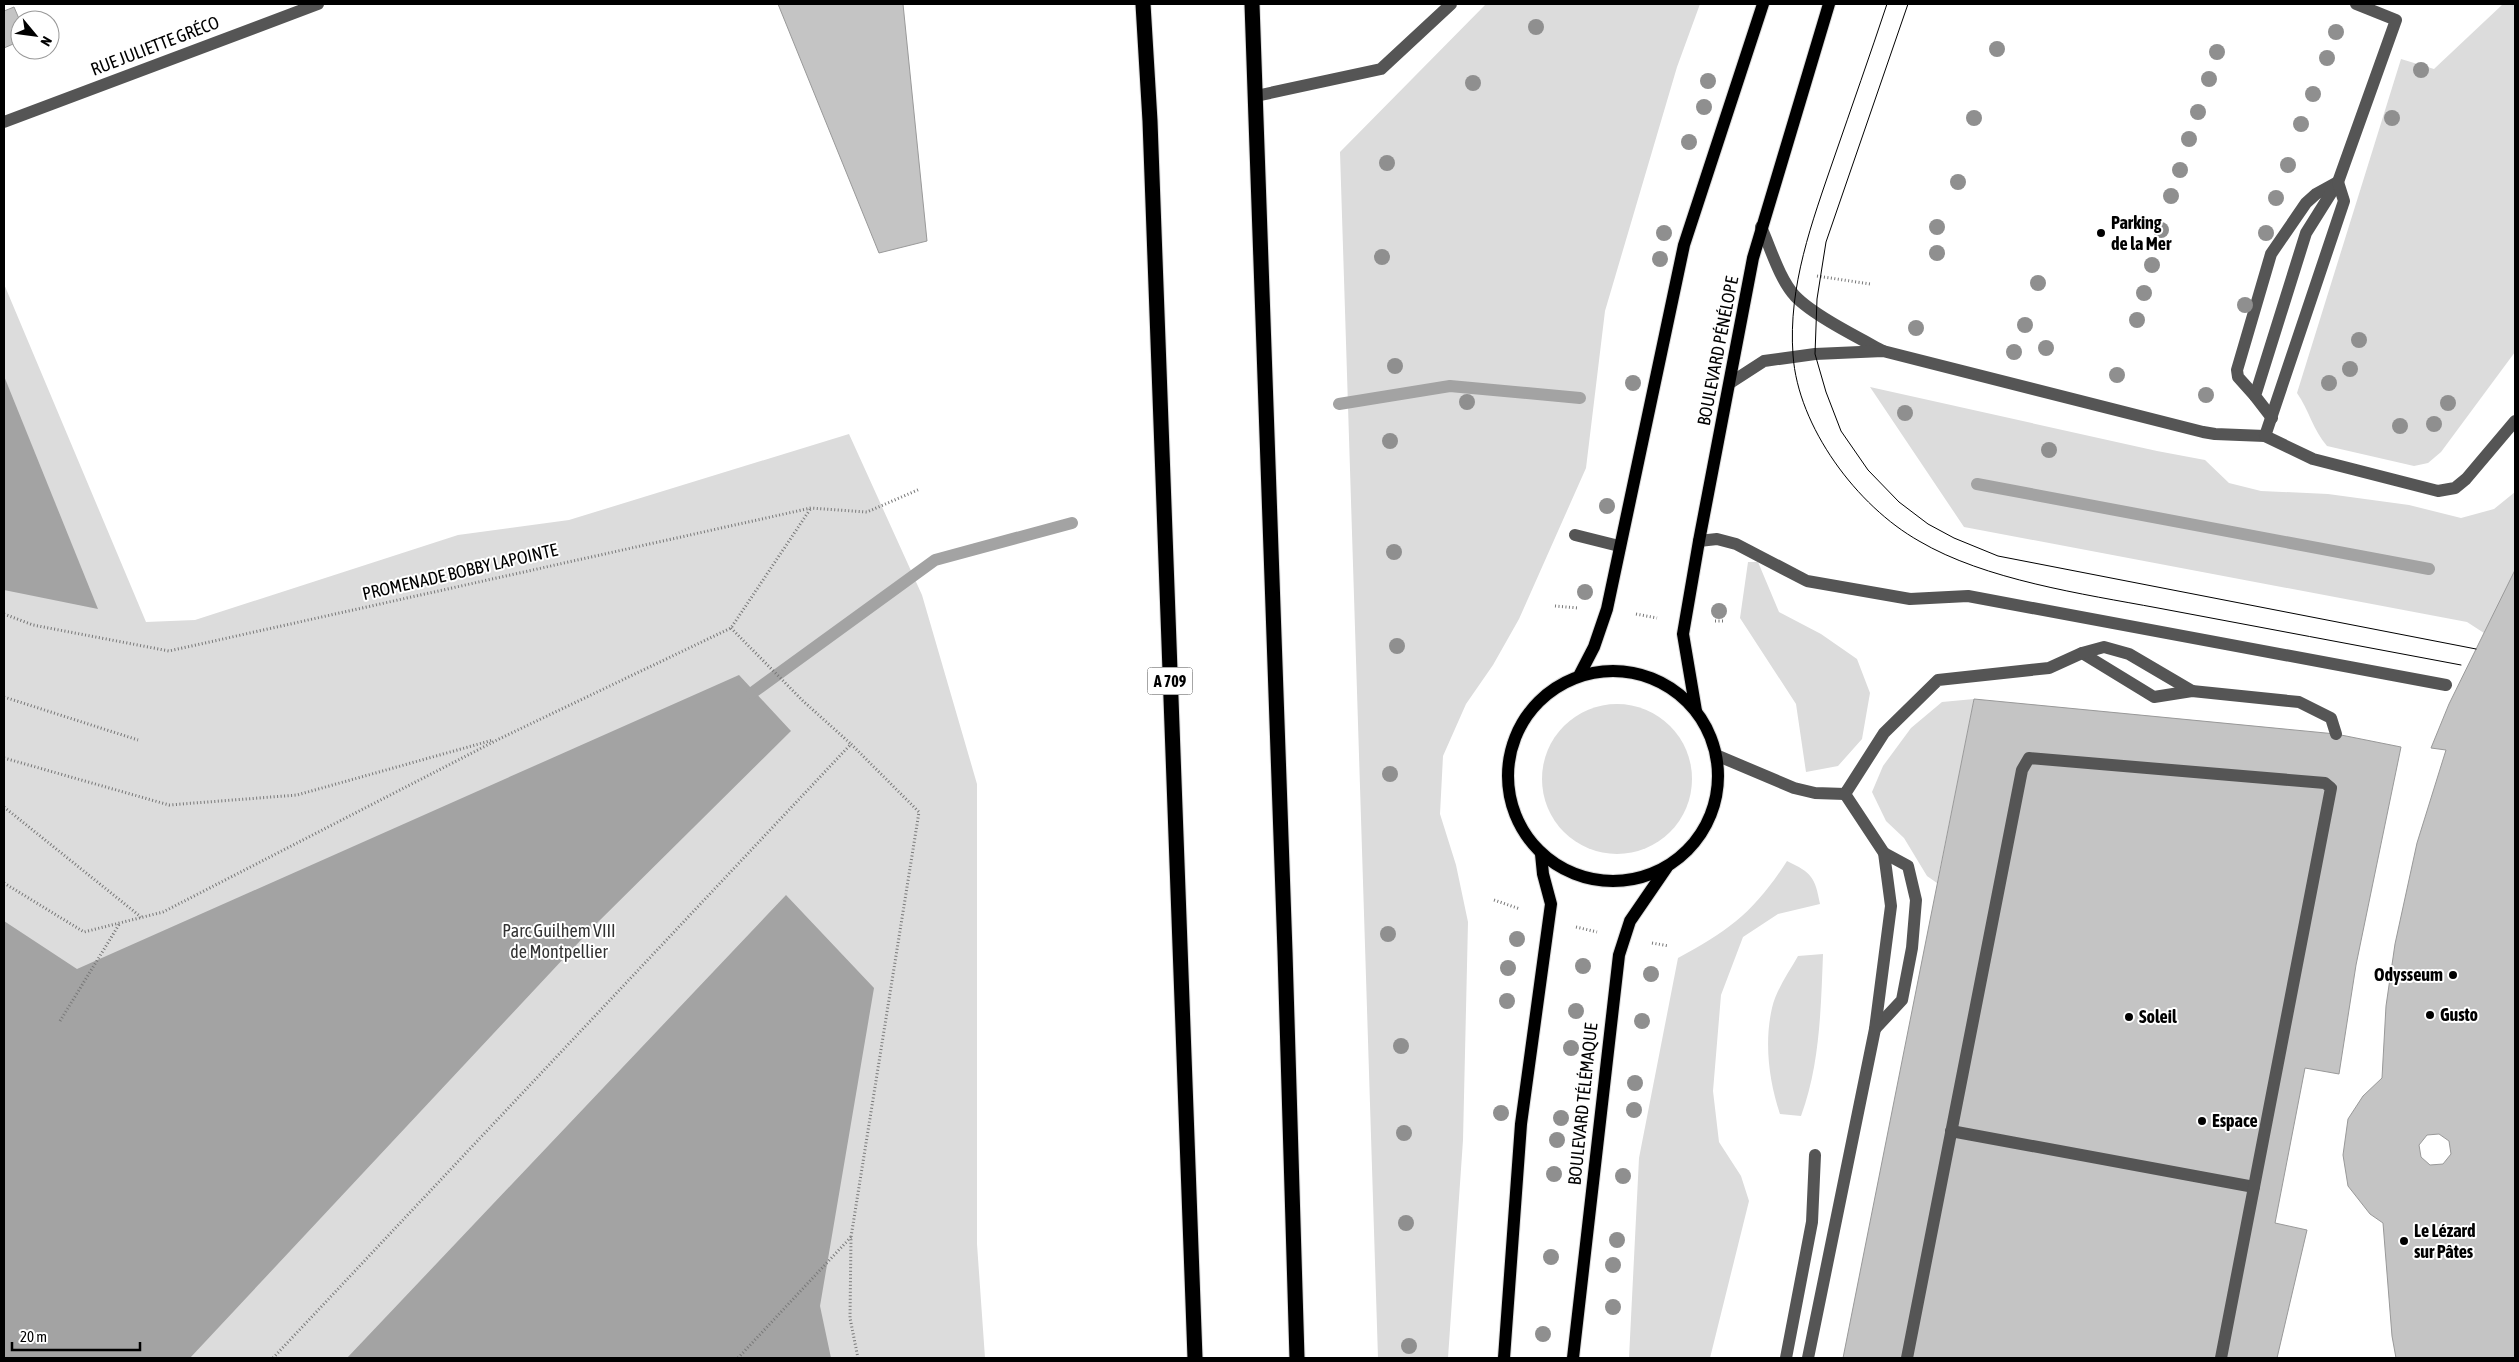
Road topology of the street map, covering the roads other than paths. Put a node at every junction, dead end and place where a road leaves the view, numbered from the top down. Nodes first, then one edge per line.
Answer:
1 (318, 4) edge
2 (1143, 4) edge
3 (1252, 4) edge
4 (1451, 4) edge
5 (1763, 4) edge
6 (1829, 4) edge
7 (2356, 4) edge
8 (1256, 96) junction
9 (4, 122) edge
10 (2338, 182) junction
11 (1761, 227) junction
12 (1883, 352) junction
13 (1730, 383) junction
14 (2255, 396) junction
15 (2272, 418) junction
16 (2515, 421) edge
17 (2266, 436) junction
18 (1575, 535) dead end
19 (1699, 541) junction
20 (1619, 546) junction
21 (2082, 653) junction
22 (1579, 676) junction
23 (2446, 685) dead end
24 (2192, 691) junction
25 (1696, 711) junction
26 (2336, 734) dead end
27 (1716, 755) junction
28 (1845, 794) junction
29 (1884, 853) junction
30 (1541, 854) junction
31 (1668, 866) junction
32 (1875, 1029) junction
33 (1951, 1131) junction
34 (1815, 1155) dead end
35 (2254, 1187) junction
36 (1196, 1358) edge
37 (1297, 1358) edge
38 (1504, 1358) edge
39 (1573, 1358) edge
40 (1786, 1358) edge
41 (1808, 1358) edge
42 (1907, 1358) edge
43 (2221, 1358) edge

1 - 9 street, RUE JULIETTE GRÉCO
2 - 36 highway, A 709
3 - 8 highway
4 - 8 street
5 - 20 main road
6 - 11 main road, BOULEVARD PÉNÉLOPE
7 - 10 street
8 - 37 highway
10 - 14 street
10 - 14 street
10 - 15 street
11 - 12 street
11 - 13 main road, BOULEVARD PÉNÉLOPE
12 - 13 street
12 - 17 street
13 - 19 main road, BOULEVARD PÉNÉLOPE
14 - 15 street
15 - 17 street
16 - 17 street
18 - 20 street
19 - 23 street
19 - 25 main road, BOULEVARD PÉNÉLOPE
20 - 22 main road
21 - 24 street
21 - 24 street
21 - 28 street
22 - 25 main road
22 - 30 main road
24 - 26 street
25 - 27 main road
27 - 28 street
27 - 31 main road
28 - 29 street
29 - 32 street
29 - 32 street
30 - 31 main road
30 - 38 main road
31 - 39 main road, BOULEVARD TÉLÉMAQUE
32 - 41 street
33 - 35 street
33 - 35 street
33 - 42 street
34 - 40 street
35 - 43 street

